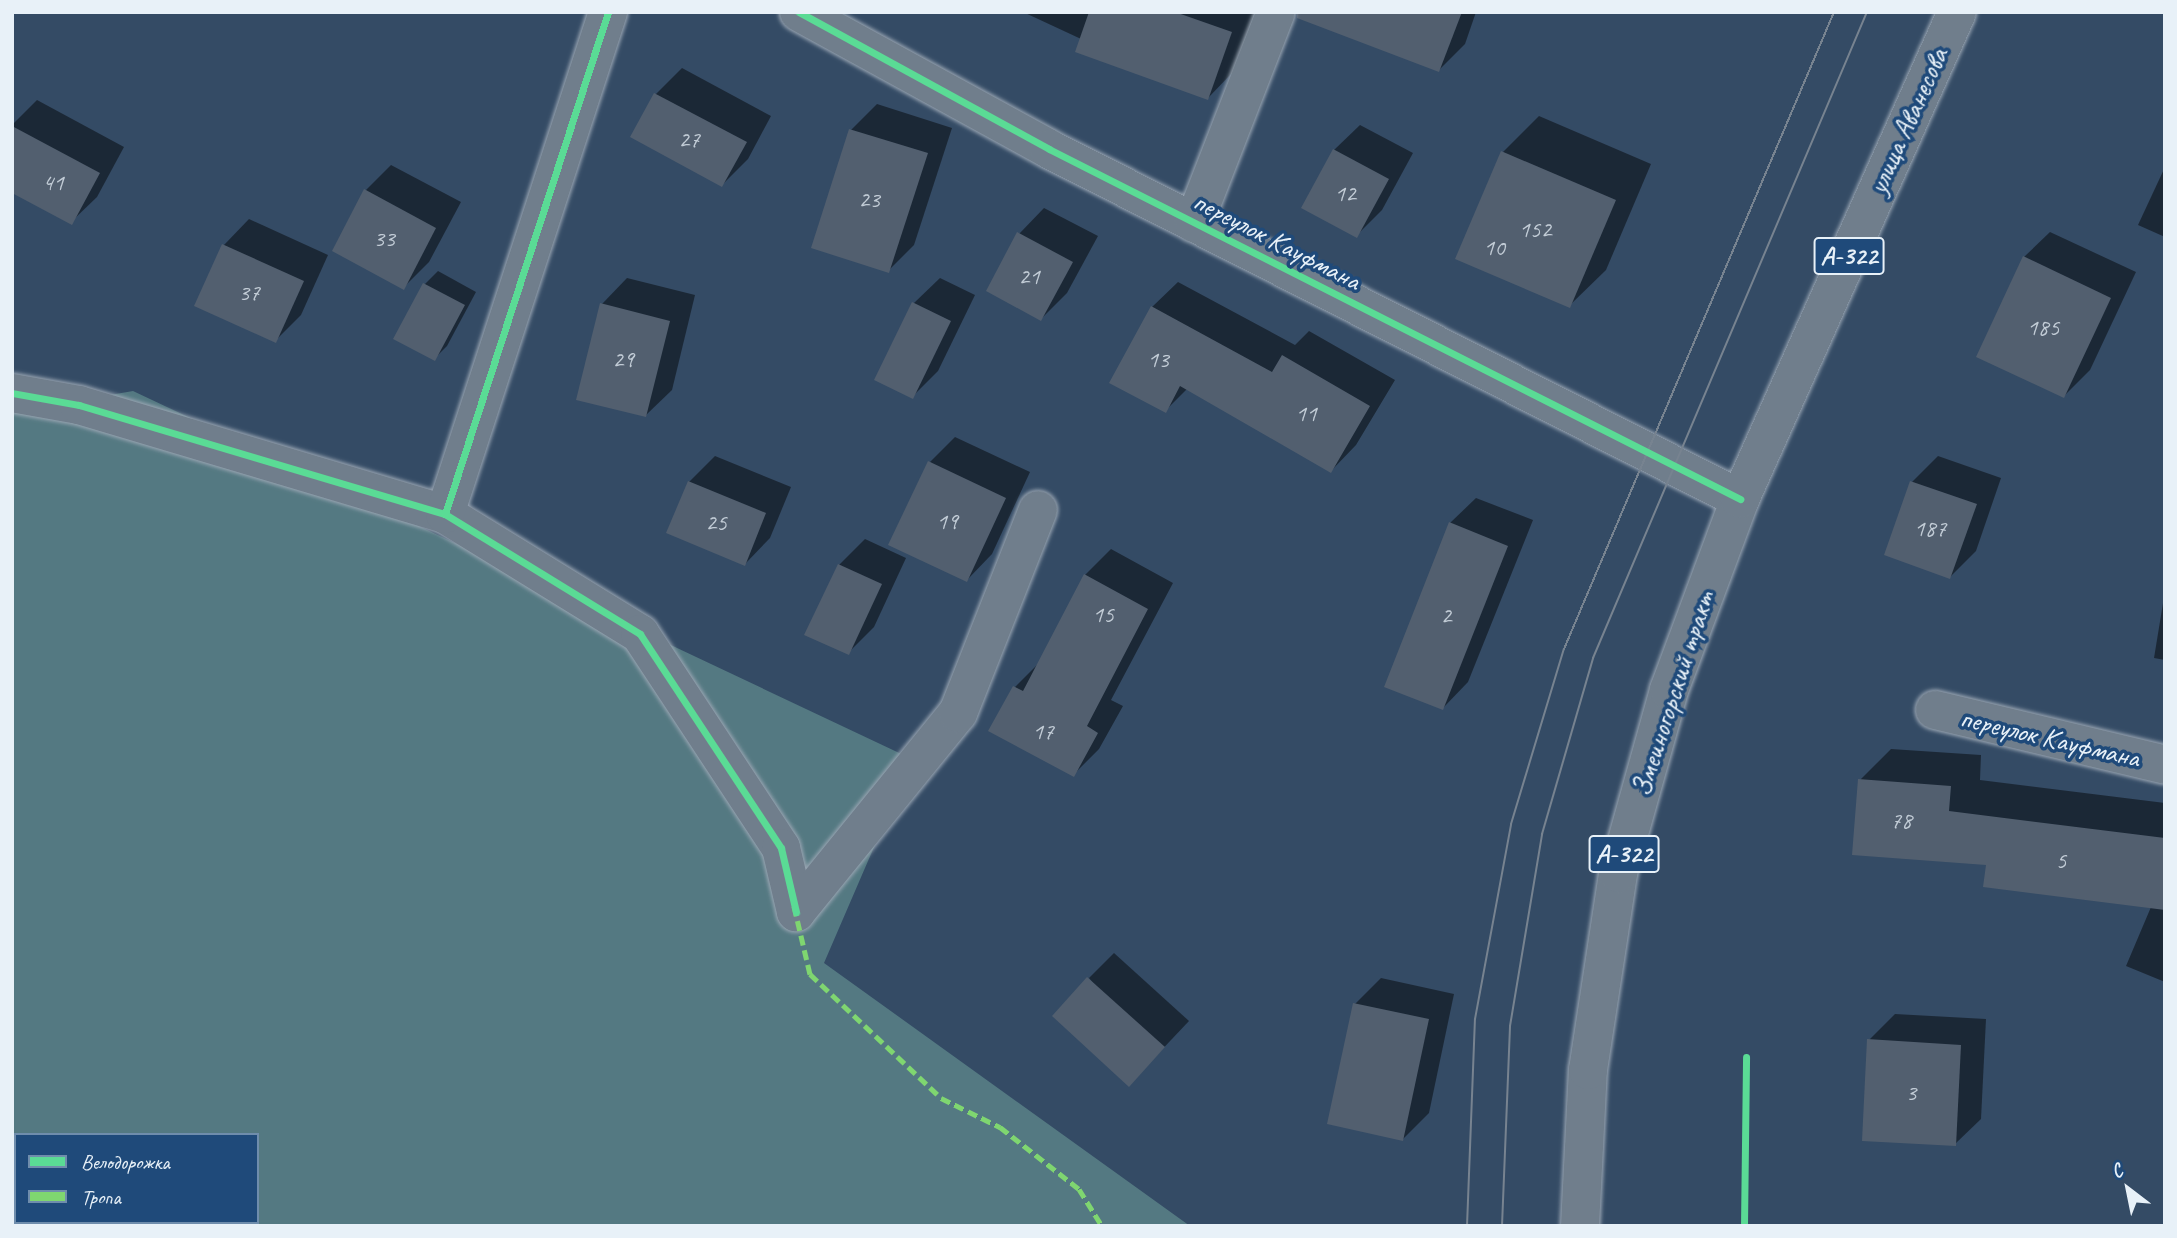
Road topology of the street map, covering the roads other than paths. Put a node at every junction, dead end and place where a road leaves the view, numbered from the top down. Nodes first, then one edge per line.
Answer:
1 (608, 12) edge
2 (799, 12) edge
3 (1276, 12) edge
4 (1957, 12) edge
5 (1194, 223) junction
6 (12, 393) edge
7 (1740, 499) junction
8 (1038, 510) dead end
9 (445, 514) junction
10 (1935, 710) dead end
11 (2165, 765) edge
12 (1580, 1226) edge

1 - 9 main road
2 - 5 main road, переулок Кауфмана
3 - 5 main road
4 - 7 main road, улица Аванесова / А-322
5 - 7 main road, переулок Кауфмана
6 - 9 main road
7 - 12 main road, Змеиногорский тракт / А-322
8 - 9 main road
10 - 11 main road, переулок Кауфмана

